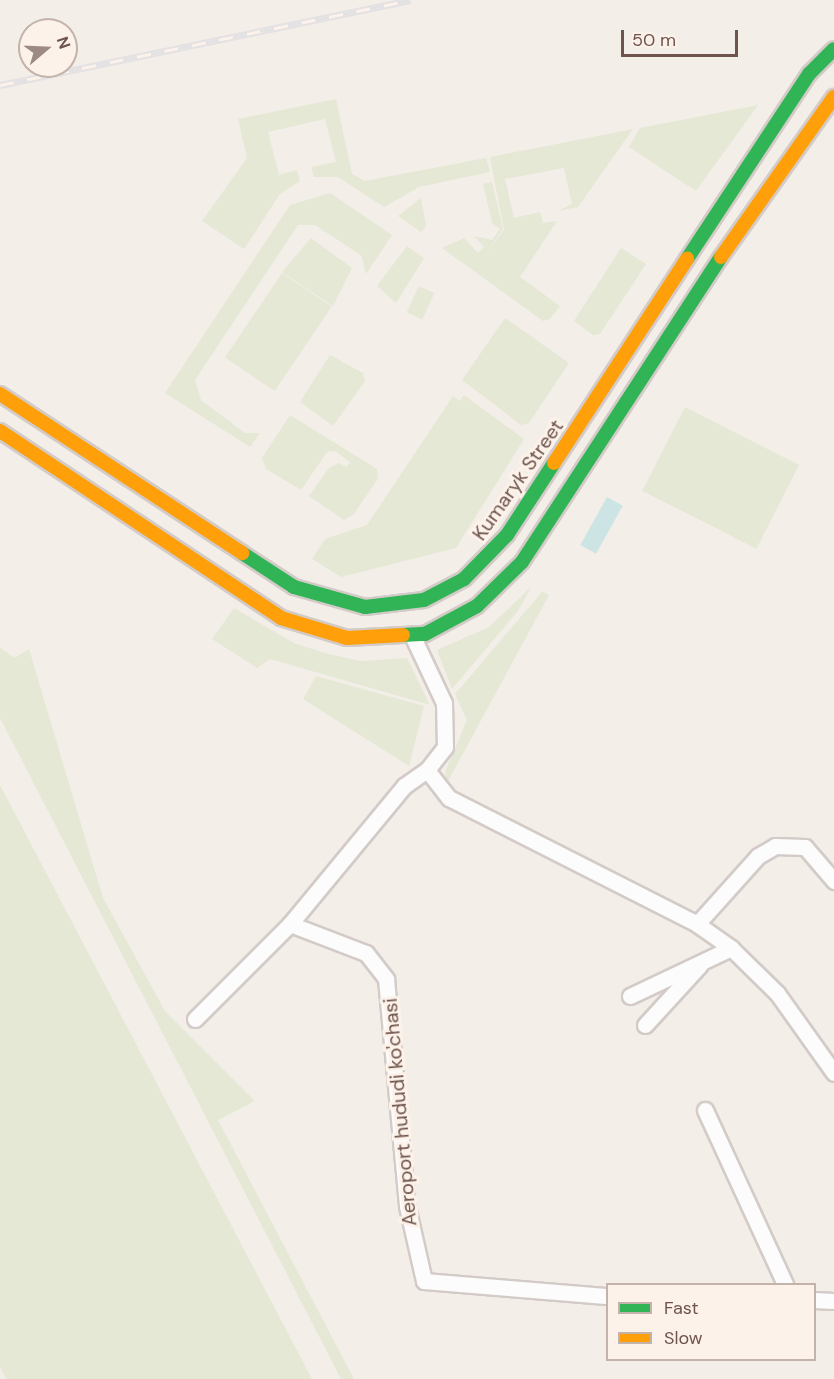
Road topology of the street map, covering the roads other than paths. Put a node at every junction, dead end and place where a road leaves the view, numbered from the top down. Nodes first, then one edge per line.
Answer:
1 (834, 49) edge
2 (834, 97) edge
3 (609, 380) junction
4 (0, 394) edge
5 (631, 394) junction
6 (0, 431) edge
7 (89, 455) junction
8 (72, 480) junction
9 (413, 637) junction
10 (428, 770) junction
11 (834, 881) edge
12 (290, 924) junction
13 (697, 924) junction
14 (731, 948) junction
15 (700, 964) junction
16 (630, 996) dead end
17 (195, 1019) dead end
18 (645, 1025) dead end
19 (834, 1072) edge
20 (705, 1110) dead end
21 (785, 1283) edge
22 (606, 1296) edge
23 (816, 1300) edge
24 (834, 1301) edge

1 - 3 main road, Kumaryk Street
2 - 5 main road
3 - 5 main road
3 - 7 main road, Kumaryk Street
4 - 7 main road, Kumaryk Street
5 - 9 main road
6 - 8 main road
7 - 8 main road
8 - 9 main road
9 - 10 street
10 - 12 street
10 - 13 street
11 - 13 street
12 - 17 street
12 - 22 street, Aeroport hududi ko'chasi
13 - 14 street
14 - 15 street
14 - 19 street
15 - 16 street
15 - 18 street
20 - 21 street
23 - 24 street

